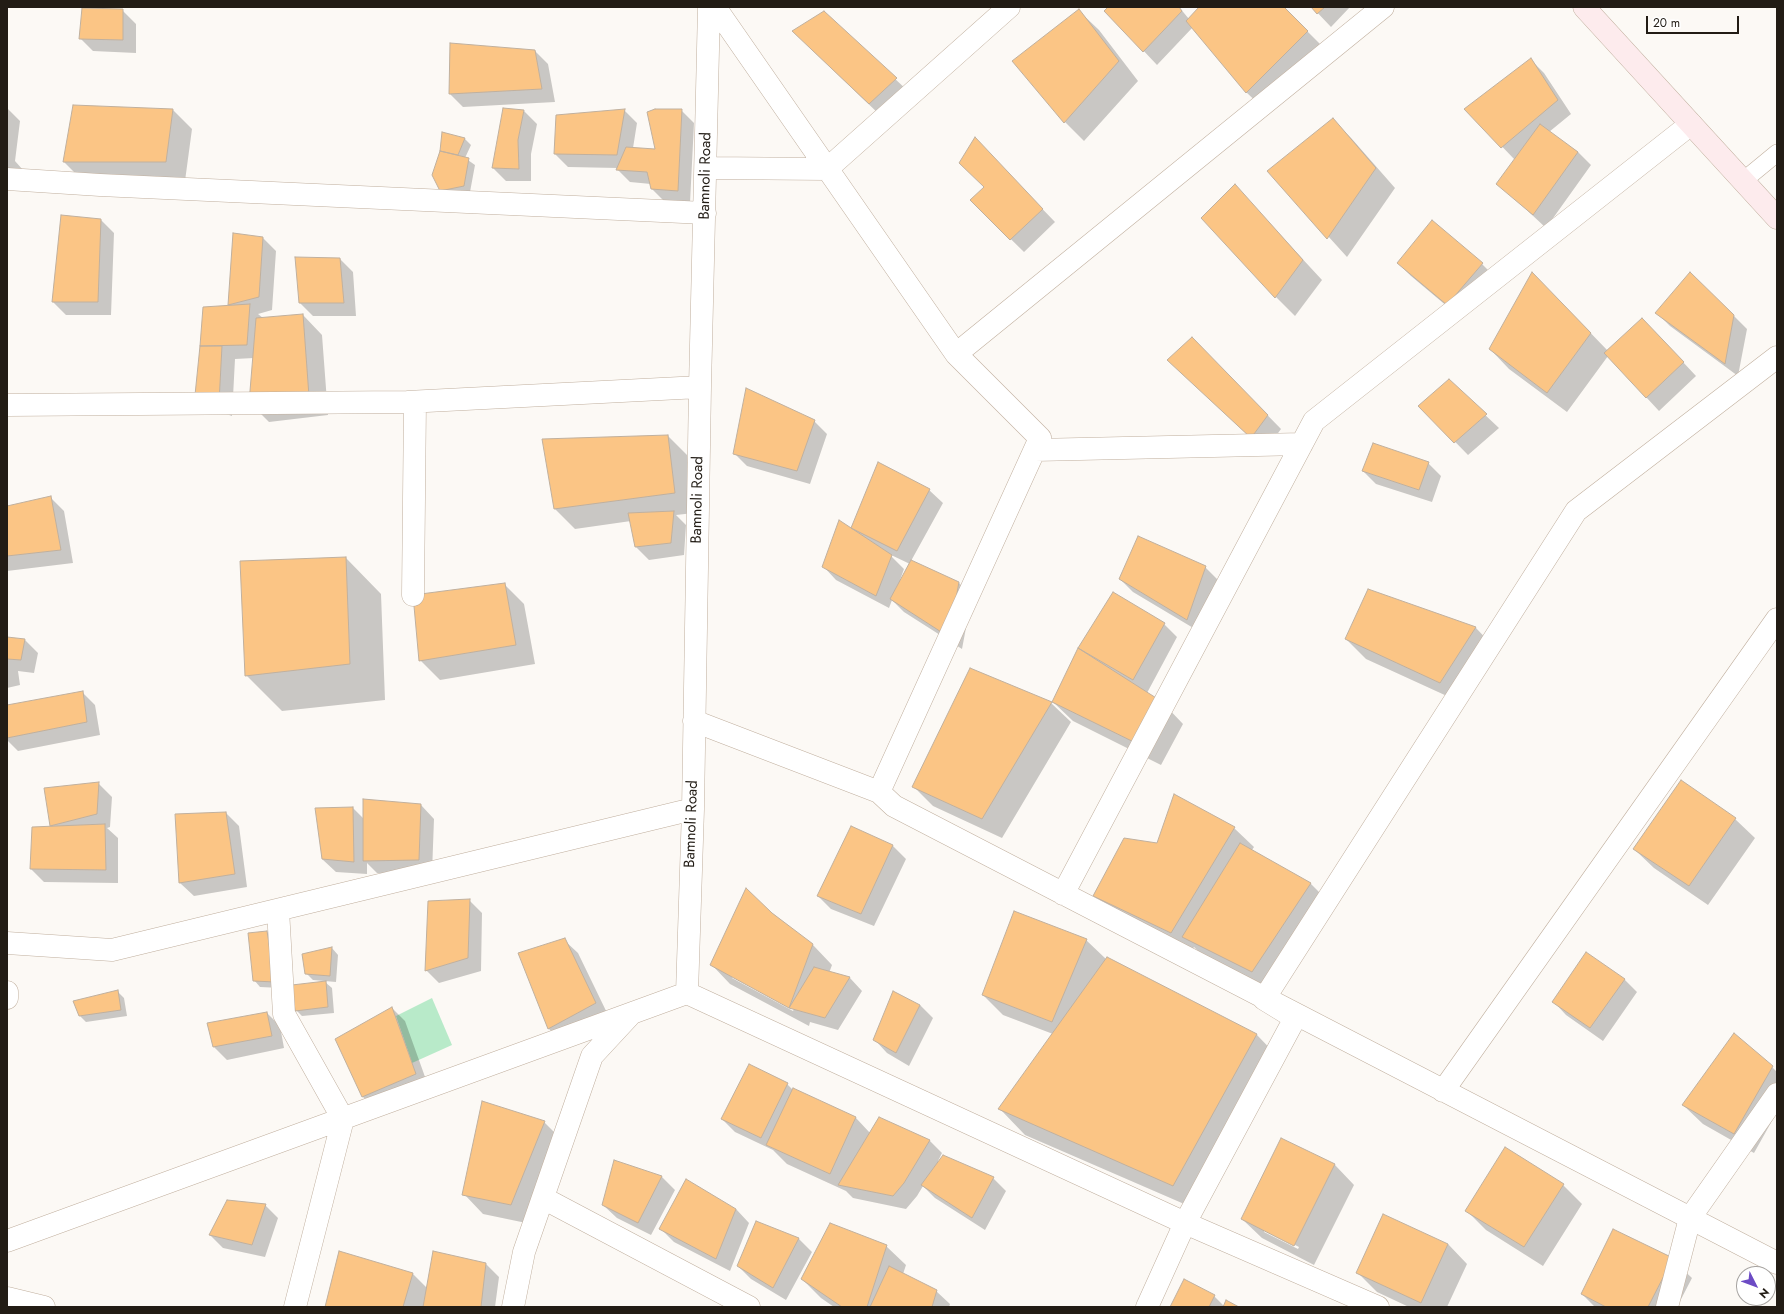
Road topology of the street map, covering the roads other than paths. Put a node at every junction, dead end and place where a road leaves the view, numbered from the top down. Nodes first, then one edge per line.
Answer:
1 (709, 7) edge
2 (715, 7) edge
3 (1009, 7) edge
4 (1383, 7) edge
5 (1584, 7) edge
6 (1691, 124) junction
7 (1777, 153) edge
8 (706, 168) junction
9 (827, 169) junction
10 (7, 178) edge
11 (1743, 181) junction
12 (705, 213) junction
13 (1777, 218) edge
14 (956, 354) junction
15 (1777, 357) edge
16 (700, 388) junction
17 (415, 402) junction
18 (7, 404) edge
19 (1302, 444) junction
20 (1035, 450) junction
21 (413, 595) dead end
22 (1777, 619) edge
23 (694, 721) junction
24 (879, 792) junction
25 (693, 809) junction
26 (1063, 894) junction
27 (278, 910) junction
28 (7, 943) edge
29 (7, 992) edge
30 (687, 993) junction
31 (7, 998) edge
32 (1264, 999) junction
33 (632, 1013) junction
34 (1443, 1091) junction
35 (1777, 1094) edge
36 (343, 1119) junction
37 (543, 1198) junction
38 (1690, 1218) junction
39 (1185, 1223) junction
40 (7, 1241) edge
41 (1777, 1263) edge
42 (7, 1298) edge
43 (44, 1307) edge
44 (295, 1307) edge
45 (513, 1307) edge
46 (749, 1307) edge
47 (1147, 1307) edge
48 (1378, 1307) edge
49 (1667, 1307) edge

1 - 8 street, Bamnoli Road
2 - 9 street
3 - 9 street
4 - 14 street
5 - 6 main road
6 - 11 main road
6 - 19 street
7 - 11 lane
8 - 9 street
8 - 12 street, Bamnoli Road
9 - 14 street
10 - 12 street
11 - 13 main road
12 - 16 street, Bamnoli Road
14 - 20 street
15 - 32 street
16 - 17 street
16 - 23 street, Bamnoli Road
17 - 18 street
17 - 21 street
19 - 20 street
19 - 26 street
20 - 24 street
22 - 34 street
23 - 24 street
23 - 25 street, Bamnoli Road
24 - 26 street
25 - 27 street
25 - 30 street, Bamnoli Road
26 - 32 street
27 - 28 street
27 - 36 street
29 - 31 street
30 - 33 street
30 - 39 street
32 - 34 street
32 - 39 street
33 - 36 street
33 - 37 street
34 - 38 street
35 - 38 street
36 - 40 street
36 - 44 street
37 - 45 street
37 - 46 street
38 - 41 street
38 - 49 street
39 - 47 street
39 - 48 street
42 - 43 street

